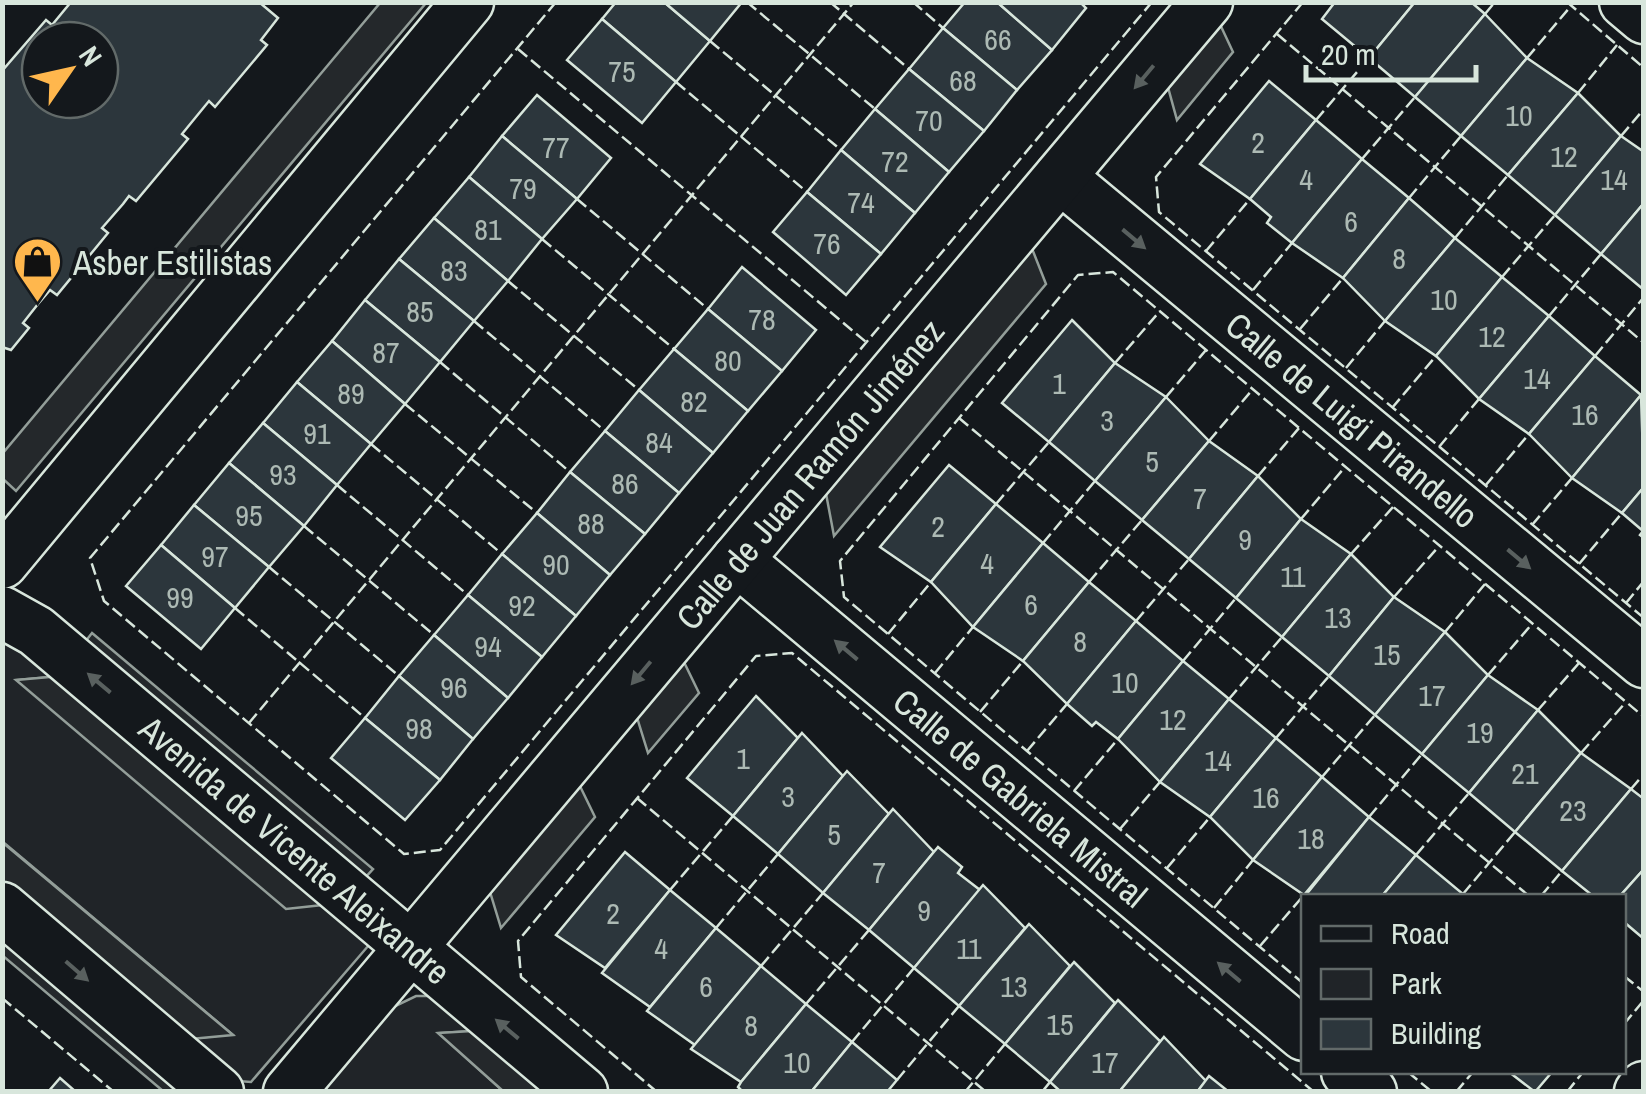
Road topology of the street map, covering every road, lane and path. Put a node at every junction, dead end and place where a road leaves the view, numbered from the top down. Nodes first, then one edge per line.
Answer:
1 (468, 2) edge
2 (1206, 2) edge
3 (1625, 2) edge
4 (1644, 18) edge
5 (1060, 176) junction
6 (737, 560) junction
7 (2, 563) edge
8 (2, 612) edge
9 (1644, 662) edge
10 (2, 908) edge
11 (412, 946) junction
12 (1301, 1032) edge
13 (1350, 1074) edge
14 (218, 1092) edge
15 (289, 1092) edge
16 (582, 1092) edge
17 (1371, 1092) edge

1 - 7 street
2 -> 5 street, Calle de Juan Ramón Jiménez
3 - 4 street
5 - 6 street, Calle de Juan Ramón Jiménez
5 -> 9 street, Calle de Luigi Pirandello
6 -> 11 street, Calle de Juan Ramón Jiménez
12 -> 6 street, Calle de Gabriela Mistral
11 -> 8 street, Avenida de Vicente Aleixandre
10 -> 14 street
11 - 15 street, Calle de Juan Ramón Jiménez
16 -> 11 street, Avenida de Vicente Aleixandre
13 - 17 street

